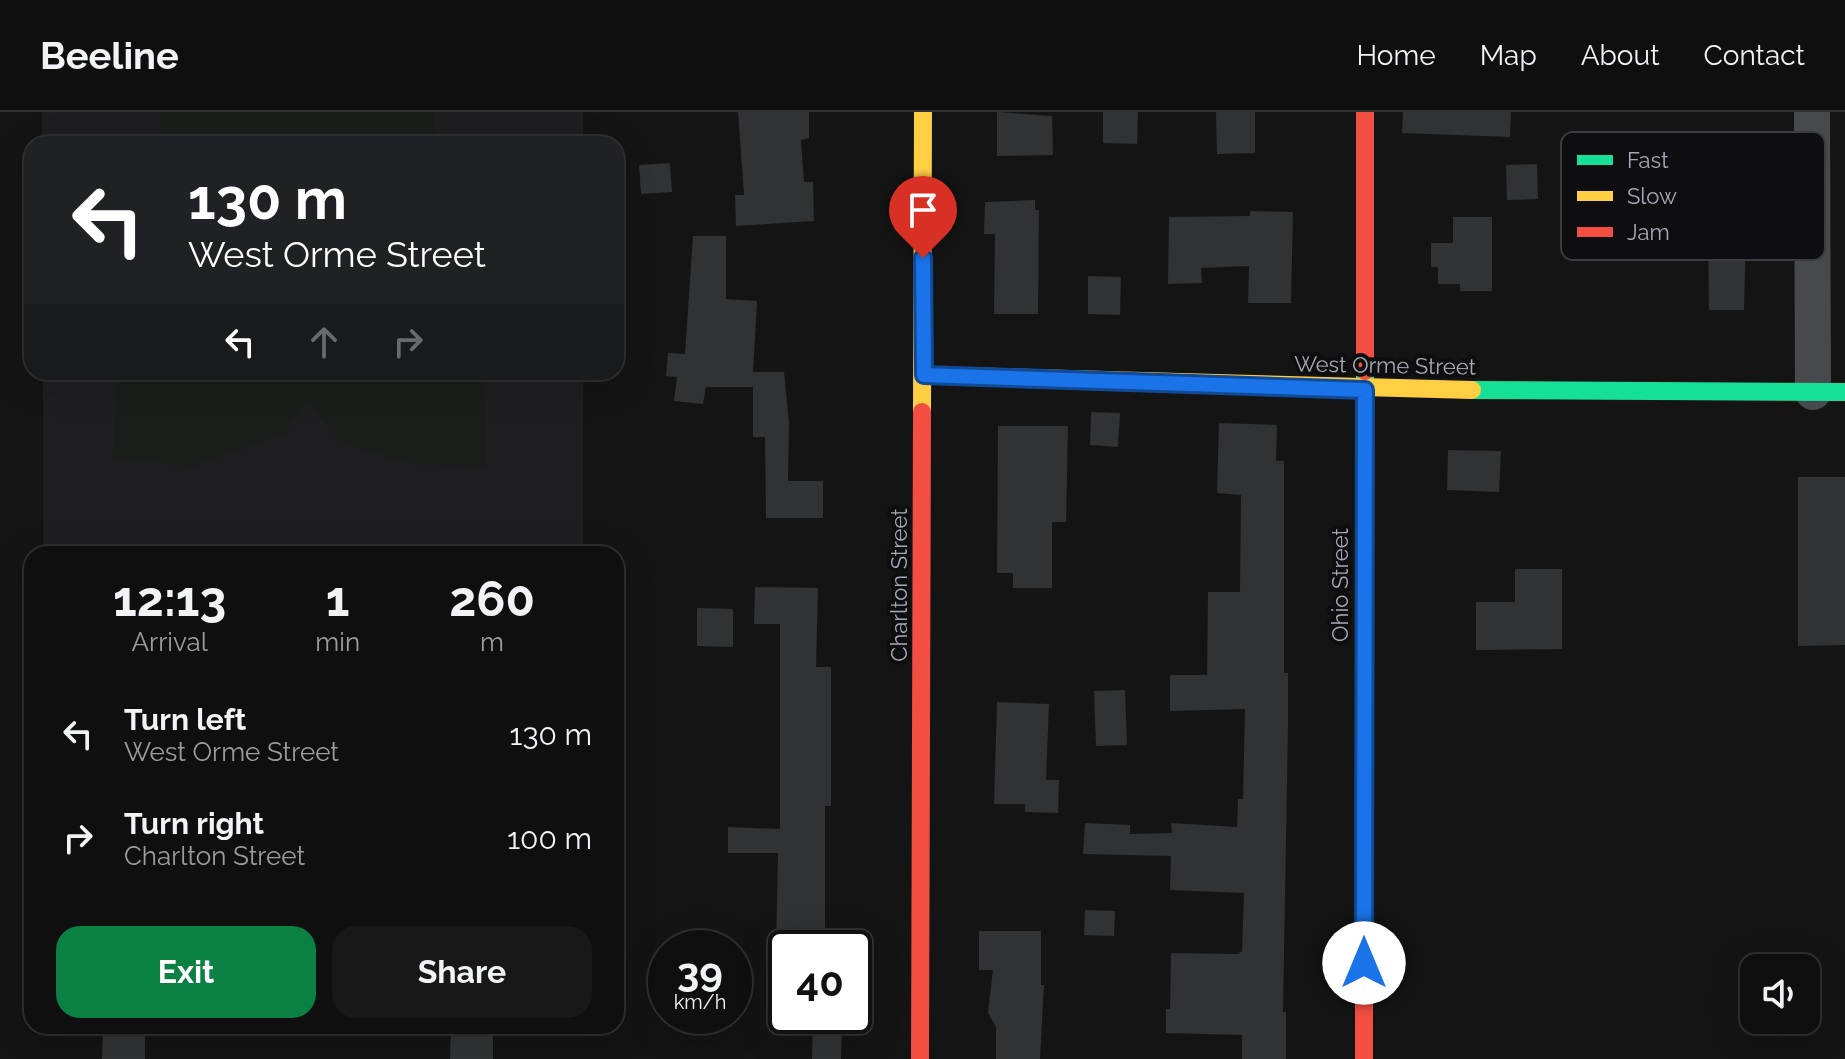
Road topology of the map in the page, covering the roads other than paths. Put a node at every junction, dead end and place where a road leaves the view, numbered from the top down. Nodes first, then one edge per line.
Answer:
1 (923, 112) edge
2 (1365, 112) edge
3 (1812, 112) edge
4 (1813, 132) edge
5 (1821, 260) edge
6 (924, 375) junction
7 (1365, 390) junction
8 (1829, 392) edge
9 (920, 1059) edge
10 (1364, 1059) edge

1 - 6 street, Charlton Street
2 - 7 street, Ohio Street
3 - 4 street
5 - 8 street
6 - 7 street, West Orme Street
6 - 9 street, Charlton Street
7 - 8 street, West Orme Street
7 - 10 street, Ohio Street

